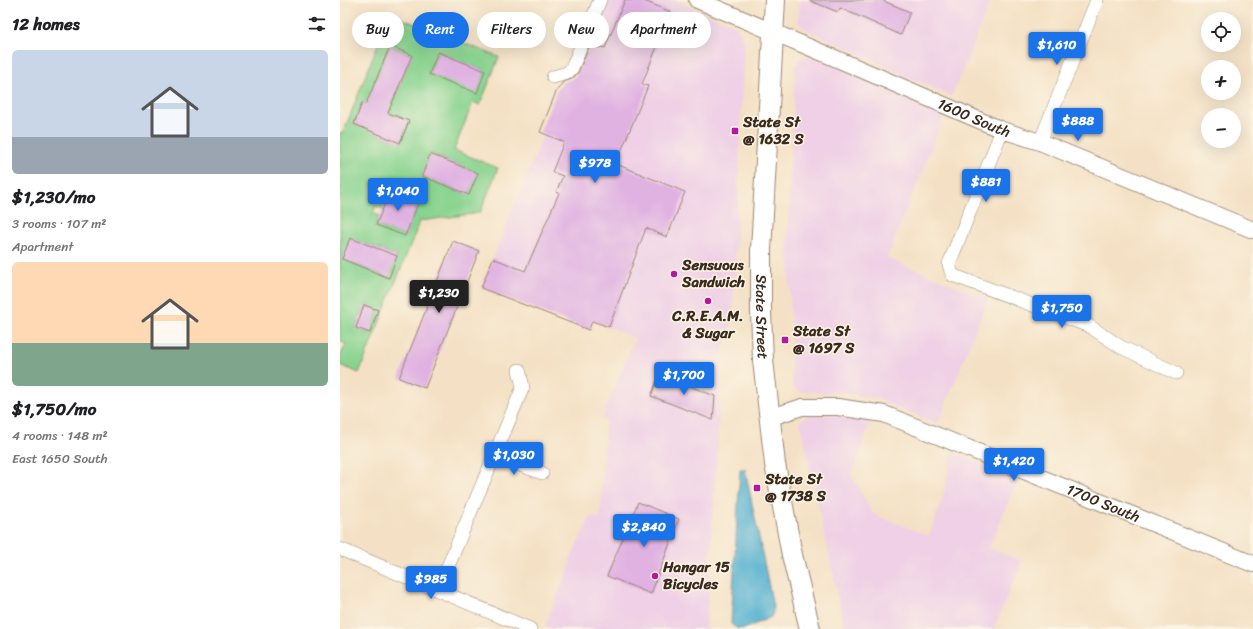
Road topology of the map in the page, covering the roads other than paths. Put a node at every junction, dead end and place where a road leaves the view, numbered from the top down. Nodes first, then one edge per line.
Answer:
1 (600, 0) edge
2 (697, 0) edge
3 (775, 0) edge
4 (1097, 0) edge
5 (773, 32) junction
6 (554, 77) dead end
7 (1002, 130) junction
8 (1040, 142) junction
9 (1253, 230) edge
10 (519, 370) dead end
11 (1176, 373) dead end
12 (769, 418) junction
13 (495, 456) junction
14 (542, 473) dead end
15 (340, 549) edge
16 (1253, 564) edge
17 (438, 590) junction
18 (530, 629) edge
19 (810, 629) edge

1 - 6 street
2 - 5 street, 1600 South
3 - 5 main road, State Street
4 - 8 street
5 - 7 street, 1600 South
5 - 12 main road, State Street
7 - 8 street, 1600 South
7 - 11 street
8 - 9 street, 1600 South
10 - 13 street
12 - 16 street, 1700 South
12 - 19 main road, State Street
13 - 14 street
13 - 17 street
15 - 17 street
17 - 18 street

